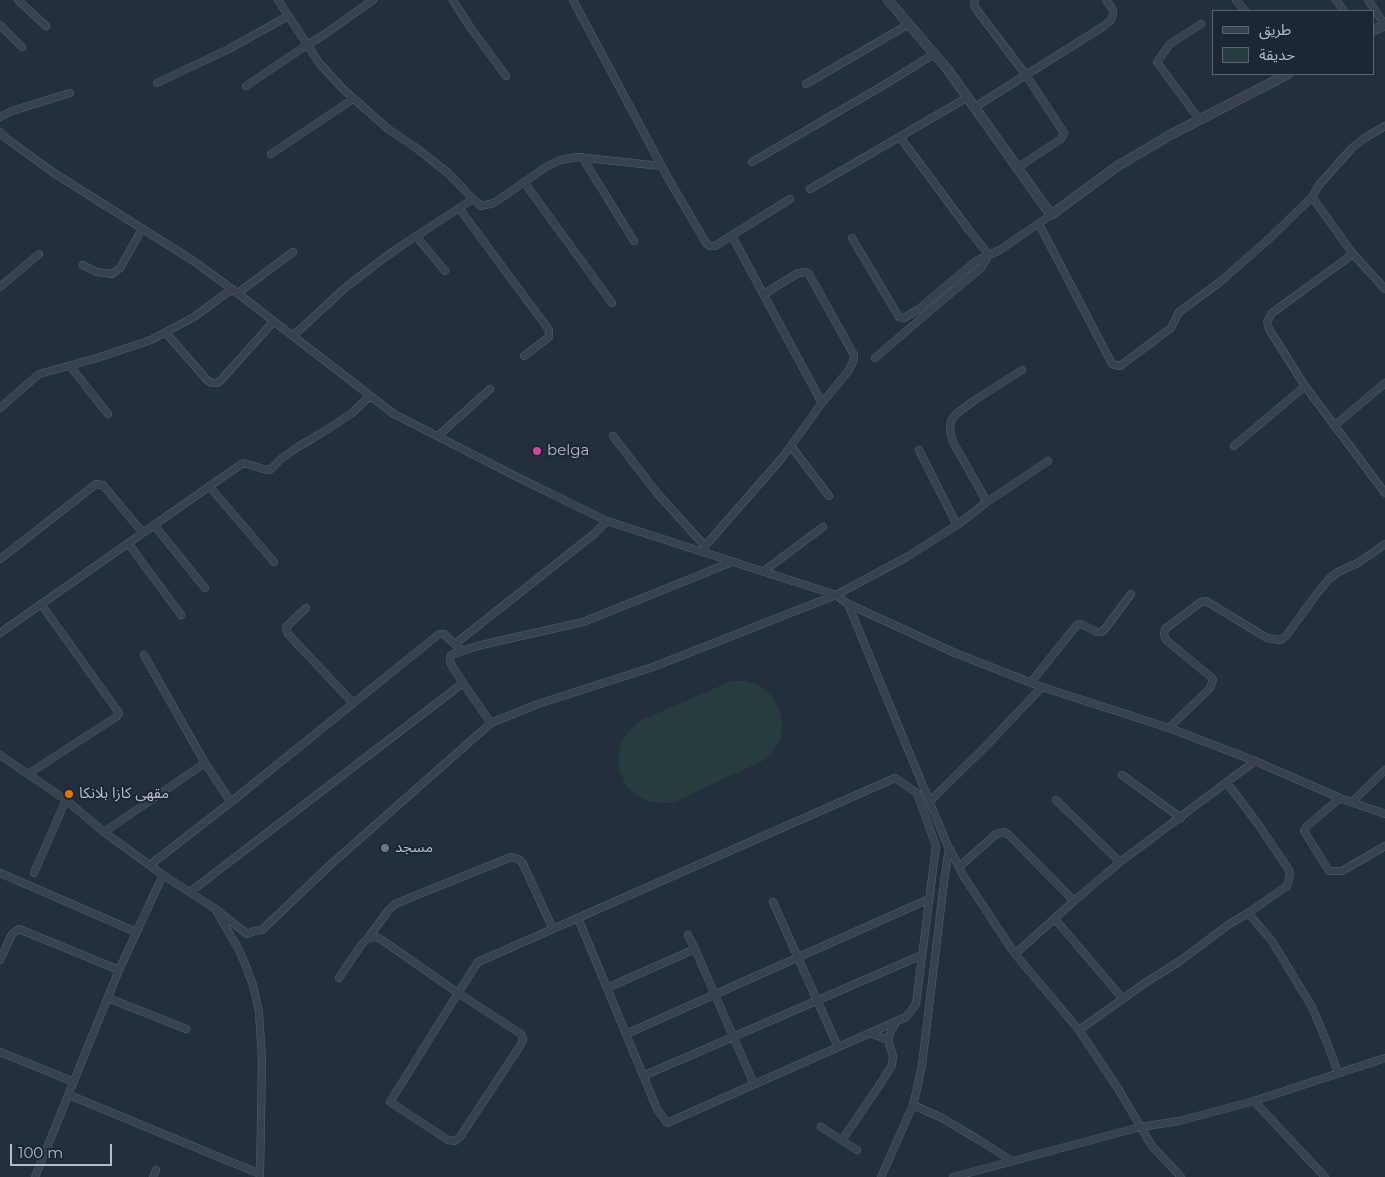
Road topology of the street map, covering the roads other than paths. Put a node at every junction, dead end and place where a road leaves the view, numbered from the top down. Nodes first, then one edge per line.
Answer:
1 (18, 0) edge
2 (278, 0) edge
3 (373, 0) edge
4 (453, 0) edge
5 (573, 0) edge
6 (888, 0) edge
7 (975, 0) edge
8 (1106, 0) edge
9 (1236, 0) edge
10 (1244, 10) edge
11 (1375, 10) edge
12 (288, 16) junction
13 (909, 24) junction
14 (1201, 24) dead end
15 (0, 25) edge
16 (1385, 25) edge
17 (46, 26) dead end
18 (307, 45) junction
19 (22, 47) dead end
20 (934, 54) junction
21 (1026, 74) junction
22 (1286, 75) edge
23 (506, 76) dead end
24 (157, 83) dead end
25 (806, 84) dead end
26 (246, 86) dead end
27 (70, 93) dead end
28 (968, 97) junction
29 (353, 99) junction
30 (975, 107) junction
31 (0, 117) edge
32 (1199, 120) junction
33 (1385, 126) edge
34 (0, 132) edge
35 (900, 137) junction
36 (271, 154) dead end
37 (582, 157) junction
38 (752, 162) dead end
39 (662, 166) junction
40 (1017, 168) junction
41 (524, 182) junction
42 (810, 190) dead end
43 (1312, 197) junction
44 (473, 199) junction
45 (790, 200) dead end
46 (459, 208) junction
47 (1051, 216) junction
48 (1039, 224) junction
49 (142, 229) junction
50 (416, 236) junction
51 (732, 236) junction
52 (852, 238) dead end
53 (634, 241) dead end
54 (293, 252) dead end
55 (40, 254) dead end
56 (1352, 254) junction
57 (990, 255) junction
58 (82, 265) dead end
59 (445, 271) dead end
60 (0, 287) edge
61 (1385, 289) edge
62 (235, 291) junction
63 (764, 294) junction
64 (612, 303) dead end
65 (274, 322) junction
66 (166, 333) junction
67 (294, 336) junction
68 (524, 356) dead end
69 (874, 358) dead end
70 (70, 366) junction
71 (1022, 370) dead end
72 (1385, 383) edge
73 (1305, 386) junction
74 (490, 388) dead end
75 (370, 396) junction
76 (822, 403) junction
77 (0, 408) edge
78 (108, 414) dead end
79 (1334, 426) junction
80 (438, 436) junction
81 (613, 436) dead end
82 (791, 446) junction
83 (1234, 446) dead end
84 (919, 450) dead end
85 (1048, 460) dead end
86 (209, 486) junction
87 (1385, 493) edge
88 (828, 496) dead end
89 (986, 502) junction
90 (607, 521) junction
91 (957, 524) junction
92 (154, 525) junction
93 (823, 528) dead end
94 (143, 532) junction
95 (128, 543) junction
96 (1385, 544) edge
97 (704, 548) junction
98 (0, 559) edge
99 (274, 562) dead end
100 (732, 562) junction
101 (764, 572) junction
102 (205, 588) dead end
103 (1131, 594) dead end
104 (836, 595) junction
105 (41, 604) junction
106 (848, 604) junction
107 (306, 608) dead end
108 (181, 615) dead end
109 (0, 633) edge
110 (455, 644) junction
111 (462, 651) junction
112 (144, 655) dead end
113 (1031, 682) junction
114 (463, 683) junction
115 (1042, 687) junction
116 (353, 703) junction
117 (491, 723) junction
118 (1169, 728) junction
119 (0, 755) edge
120 (1255, 762) junction
121 (205, 763) junction
122 (1385, 770) edge
123 (28, 774) junction
124 (1122, 775) dead end
125 (1228, 783) junction
126 (1340, 798) junction
127 (66, 800) junction
128 (1056, 800) dead end
129 (930, 801) junction
130 (231, 802) junction
131 (1352, 802) junction
132 (1385, 814) edge
133 (1181, 818) junction
134 (104, 832) junction
135 (1385, 846) edge
136 (949, 849) junction
137 (1120, 862) junction
138 (150, 865) junction
139 (959, 867) junction
140 (0, 873) edge
141 (34, 873) dead end
142 (163, 875) junction
143 (190, 892) junction
144 (929, 899) junction
145 (1074, 901) junction
146 (773, 902) dead end
147 (214, 908) junction
148 (1248, 913) junction
149 (578, 918) junction
150 (1055, 919) junction
151 (553, 929) junction
152 (136, 932) junction
153 (688, 935) dead end
154 (368, 938) junction
155 (695, 949) junction
156 (1014, 954) junction
157 (922, 955) junction
158 (798, 957) junction
159 (0, 960) edge
160 (119, 970) junction
161 (339, 978) dead end
162 (607, 988) junction
163 (458, 992) junction
164 (715, 994) junction
165 (108, 998) junction
166 (1123, 998) junction
167 (817, 1000) junction
168 (896, 1021) junction
169 (186, 1029) dead end
170 (1079, 1030) junction
171 (870, 1033) junction
172 (626, 1034) junction
173 (733, 1037) junction
174 (888, 1040) junction
175 (838, 1047) junction
176 (0, 1052) edge
177 (1385, 1058) edge
178 (1338, 1073) junction
179 (643, 1076) junction
180 (74, 1082) junction
181 (754, 1084) junction
182 (69, 1095) junction
183 (1254, 1101) junction
184 (913, 1105) junction
185 (821, 1127) dead end
186 (1140, 1127) junction
187 (842, 1140) junction
188 (858, 1150) dead end
189 (1012, 1161) junction
190 (260, 1176) edge
191 (35, 1177) edge
192 (881, 1177) edge
193 (953, 1177) edge
194 (1181, 1177) edge
195 (1325, 1177) edge

1 - 17 street
2 - 12 street
3 - 18 street
4 - 23 street
5 - 39 street
6 - 13 street
7 - 21 street
8 - 21 street
9 - 10 street
11 - 16 street
12 - 18 street
12 - 24 street
13 - 20 street
13 - 25 street
14 - 32 street
15 - 19 street
18 - 26 street
18 - 29 street
20 - 28 street
20 - 38 street
21 - 30 street
21 - 40 street
22 - 32 street
27 - 31 street
28 - 30 street
28 - 35 street
29 - 36 street
29 - 44 street
30 - 40 street
32 - 47 street
33 - 43 street
34 - 49 street
35 - 42 street
35 - 57 street
37 - 39 street
37 - 41 street
37 - 53 street
39 - 51 street
40 - 47 street
41 - 44 street
41 - 64 street
43 - 48 street
43 - 56 street
44 - 46 street
45 - 51 street
46 - 50 street
46 - 68 street
47 - 48 street
48 - 57 street
49 - 58 street
49 - 62 street
50 - 59 street
50 - 67 street
51 - 63 street
52 - 57 street
54 - 62 street
55 - 60 street
56 - 61 street
56 - 73 street
57 - 69 street
62 - 65 street
62 - 66 street
63 - 76 street
63 - 76 street
65 - 66 street
65 - 67 street
66 - 70 street
67 - 75 street
70 - 77 street
70 - 78 street
71 - 89 street
72 - 79 street
73 - 79 street
73 - 83 street
74 - 80 street
75 - 80 street
75 - 86 street
76 - 82 street
79 - 87 street
80 - 90 street
81 - 97 street
82 - 88 street
82 - 97 street
84 - 91 street
85 - 89 street
86 - 92 street
86 - 99 street
89 - 91 street
90 - 97 street
90 - 110 street
91 - 104 street
92 - 94 street
92 - 102 street
93 - 101 street
94 - 95 street
94 - 98 street
95 - 105 street
95 - 108 street
96 - 118 street
97 - 100 street
100 - 101 street
100 - 111 street
101 - 104 street
103 - 113 street
104 - 106 street
104 - 117 street
105 - 109 street
105 - 123 street
106 - 113 street
106 - 129 street
107 - 116 street
110 - 111 street
110 - 116 street
111 - 114 street
112 - 121 street
113 - 115 street
114 - 117 street
114 - 143 street
115 - 118 street
115 - 129 street
116 - 130 street
117 - 147 street
118 - 120 street
119 - 123 street
120 - 125 street
120 - 126 street
121 - 130 street
121 - 134 street
122 - 131 street
123 - 127 street
124 - 133 street
125 - 133 street
125 - 148 street
126 - 131 street
126 - 135 street
127 - 134 street
127 - 141 street
128 - 137 street
129 - 136 street
130 - 138 street
131 - 132 street
133 - 137 street
134 - 138 street
136 - 139 street
136 - 184 street
137 - 145 street
138 - 142 street
139 - 145 street
139 - 156 street
140 - 152 street
142 - 143 street
142 - 152 street
143 - 147 street
144 - 149 street
144 - 157 street
144 - 158 street
145 - 150 street
146 - 158 street
147 - 190 street
148 - 166 street
148 - 178 street
149 - 151 street
149 - 162 street
150 - 156 street
150 - 166 street
151 - 154 street
151 - 163 street
152 - 160 street
153 - 155 street
154 - 161 street
154 - 163 street
155 - 162 street
155 - 164 street
156 - 170 street
157 - 167 street
157 - 168 street
158 - 164 street
158 - 167 street
159 - 160 street
160 - 165 street
162 - 172 street
163 - 163 street
164 - 172 street
164 - 173 street
165 - 169 street
165 - 180 street
166 - 170 street
167 - 173 street
167 - 175 street
168 - 171 street
168 - 174 street
170 - 186 street
171 - 174 street
171 - 175 street
172 - 179 street
173 - 179 street
173 - 181 street
174 - 187 street
175 - 181 street
176 - 180 street
177 - 178 street
178 - 183 street
179 - 181 street
180 - 182 street
182 - 190 street
182 - 191 street
183 - 186 street
183 - 195 street
184 - 189 street
184 - 192 street
185 - 187 street
186 - 189 street
186 - 194 street
187 - 188 street
189 - 193 street

